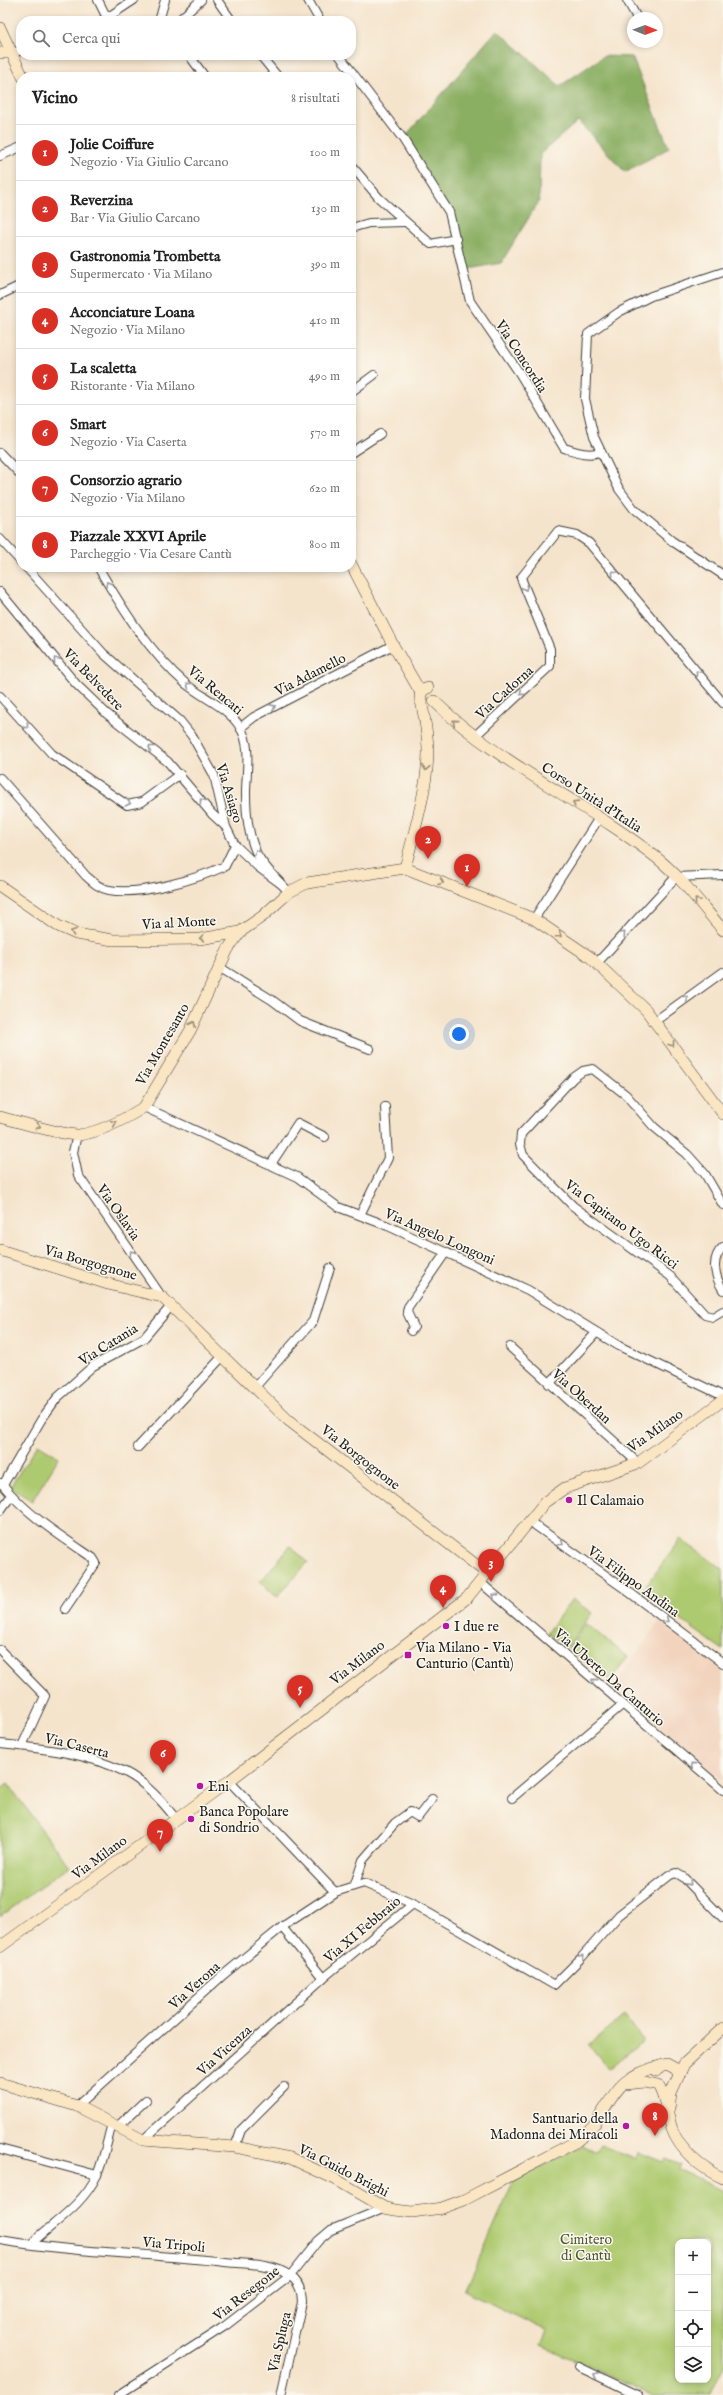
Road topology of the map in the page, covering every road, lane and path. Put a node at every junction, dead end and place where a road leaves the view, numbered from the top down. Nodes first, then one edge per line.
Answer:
1 (98, 0) edge
2 (134, 0) edge
3 (165, 0) edge
4 (201, 0) edge
5 (217, 0) edge
6 (308, 0) edge
7 (627, 0) edge
8 (633, 12) edge
9 (104, 16) edge
10 (110, 16) edge
11 (160, 16) edge
12 (183, 16) edge
13 (228, 16) edge
14 (317, 16) edge
15 (0, 28) edge
16 (16, 50) edge
17 (16, 51) edge
18 (0, 53) edge
19 (19, 60) edge
20 (193, 60) edge
21 (264, 60) edge
22 (343, 60) edge
23 (22, 72) edge
24 (201, 72) edge
25 (274, 72) edge
26 (352, 72) edge
27 (356, 77) edge
28 (16, 149) edge
29 (0, 156) edge
30 (356, 171) edge
31 (405, 222) junction
32 (356, 227) edge
33 (456, 239) junction
34 (723, 272) edge
35 (16, 287) edge
36 (0, 295) edge
37 (374, 375) dead end
38 (356, 388) edge
39 (380, 434) dead end
40 (356, 450) edge
41 (601, 452) junction
42 (0, 453) edge
43 (16, 470) edge
44 (0, 539) edge
45 (16, 557) edge
46 (30, 572) edge
47 (101, 572) edge
48 (355, 572) edge
49 (723, 575) edge
50 (0, 592) edge
51 (393, 646) junction
52 (0, 696) edge
53 (426, 696) junction
54 (723, 703) edge
55 (240, 728) junction
56 (475, 736) junction
57 (180, 774) junction
58 (0, 778) edge
59 (599, 818) junction
60 (226, 827) junction
61 (235, 845) junction
62 (405, 868) junction
63 (723, 875) edge
64 (676, 877) junction
65 (280, 883) junction
66 (0, 886) edge
67 (289, 892) junction
68 (534, 919) junction
69 (723, 930) edge
70 (240, 932) junction
71 (221, 935) junction
72 (230, 945) junction
73 (597, 963) junction
74 (219, 967) junction
75 (723, 972) edge
76 (655, 1021) junction
77 (370, 1049) dead end
78 (144, 1107) junction
79 (385, 1107) dead end
80 (723, 1114) edge
81 (0, 1117) edge
82 (77, 1135) junction
83 (325, 1137) dead end
84 (271, 1164) junction
85 (723, 1205) edge
86 (360, 1215) junction
87 (723, 1247) edge
88 (0, 1250) edge
89 (446, 1252) junction
90 (330, 1268) dead end
91 (723, 1290) edge
92 (162, 1297) junction
93 (171, 1306) junction
94 (723, 1311) edge
95 (411, 1331) dead end
96 (596, 1333) junction
97 (510, 1347) dead end
98 (223, 1356) junction
99 (549, 1384) junction
100 (255, 1387) junction
101 (723, 1396) edge
102 (723, 1400) edge
103 (138, 1447) dead end
104 (638, 1463) junction
105 (1, 1484) edge
106 (11, 1496) junction
107 (0, 1511) edge
108 (529, 1521) junction
109 (488, 1574) junction
110 (481, 1583) junction
111 (65, 1609) dead end
112 (0, 1650) edge
113 (723, 1663) edge
114 (622, 1705) junction
115 (0, 1744) edge
116 (22, 1746) junction
117 (228, 1781) junction
118 (723, 1790) edge
119 (512, 1798) dead end
120 (432, 1799) dead end
121 (176, 1819) junction
122 (355, 1884) junction
123 (335, 1892) junction
124 (413, 1904) junction
125 (723, 1918) edge
126 (282, 1927) junction
127 (0, 1947) edge
128 (323, 1978) junction
129 (723, 2028) edge
130 (694, 2053) junction
131 (662, 2066) junction
132 (677, 2080) junction
133 (0, 2083) edge
134 (658, 2085) junction
135 (619, 2086) junction
136 (284, 2087) dead end
137 (146, 2100) dead end
138 (77, 2106) junction
139 (669, 2117) junction
140 (114, 2125) junction
141 (143, 2140) junction
142 (235, 2147) junction
143 (0, 2149) edge
144 (97, 2175) junction
145 (723, 2178) edge
146 (385, 2208) junction
147 (0, 2240) edge
148 (32, 2244) junction
149 (290, 2276) junction
150 (579, 2367) dead end
151 (118, 2395) edge
152 (281, 2395) edge
153 (638, 2395) edge

1 - 9 street
2 - 10 street
3 - 11 street
4 - 12 street
5 - 13 street
6 - 14 street
7 - 8 street
15 - 16 main road
17 - 18 main road
19 - 23 main road
20 - 24 street
21 - 25 street
22 - 26 street, Via Concordia
27 - 33 street, Via Concordia
28 - 29 street
30 - 31 street
31 - 32 street
31 - 33 street
33 - 41 street, Via Concordia
34 - 41 street
35 - 36 street
37 - 38 street
39 - 40 street
41 - 49 street
42 - 43 street
44 - 45 street
46 - 60 street, Via Asiago
55 -> 47 street, Via Rencati
48 - 51 main road
57 -> 50 street, Via Belvedere
51 - 53 main road
55 -> 51 street, Via Adamello
52 -> 57 street
56 -> 53 main road, Corso Unità d'Italia
53 -> 62 main road
54 -> 56 street, Via Cadorna
65 -> 55 street, Via Rencati
59 -> 56 main road, Corso Unità d'Italia
60 -> 57 street, Via Belvedere
58 - 61 street, Via Asiago
59 - 64 main road, Corso Unità d'Italia
59 - 68 street
60 - 61 street, Via Asiago
61 - 65 street
62 - 67 main road, Via al Monte
62 -> 68 main road
63 - 64 street
69 -> 64 main road, Corso Unità d'Italia
73 -> 64 street
65 - 67 street, Via Rencati
71 -> 66 main road, Via al Monte
67 - 70 main road, Via al Monte
68 -> 73 main road
70 - 71 main road, Via al Monte
70 - 72 main road, Via Montesanto
71 - 72 main road
72 - 74 main road, Via Montesanto
73 - 76 main road
74 - 77 street
78 -> 74 main road, Via Montesanto
76 -> 75 street
76 -> 80 main road
82 -> 78 main road, Via Montesanto
78 - 84 street, Via Angelo Longoni
79 - 86 street
81 -> 82 main road
92 -> 82 street, Via Oslavia
83 - 84 street
84 - 86 street, Via Angelo Longoni
85 - 94 street, Via Capitano Ugo Ricci
86 - 89 street, Via Angelo Longoni
87 - 91 street
88 - 92 main road, Via Borgognone
89 - 95 street
89 - 96 street, Via Angelo Longoni
90 - 100 street
92 - 93 main road, Via Borgognone
93 - 98 main road, Via Borgognone
93 - 105 street, Via Catania
96 - 99 street
96 - 101 street, Via Angelo Longoni
97 - 99 street, Via Oberdan
98 - 100 main road, Via Borgognone
98 - 103 street
99 - 104 street, Via Oberdan
100 - 109 main road, Via Borgognone
102 - 104 main road, Via Milano
104 - 108 main road, Via Milano
105 - 106 street
106 - 107 street
106 - 111 street
108 - 109 main road, Via Milano
108 -> 113 street, Via Filippo Andina
109 - 110 main road, Via Milano
114 -> 110 street, Via Uberto Da Canturio
110 - 117 main road, Via Milano
112 - 116 street
118 -> 114 street, Via Uberto Da Canturio
114 - 119 street
115 - 116 street, Via Caserta
116 - 121 street, Via Caserta
117 - 121 main road, Via Milano
117 - 123 street
120 - 122 street
121 - 127 main road, Via Milano
122 - 123 street
122 - 124 street, Via XI Febbraio
123 - 126 street, Via Verona
124 -> 125 street, Via XI Febbraio
124 - 128 street, Via XI Febbraio
126 - 128 street, Via XI Febbraio
126 - 138 street, Via Verona
128 - 141 street, Via Vicenza
129 - 130 main road
130 - 131 main road, Via Guido Brighi
130 - 132 main road
131 - 132 main road
131 - 134 main road
131 - 135 main road, Via Guido Brighi
132 - 134 main road
132 - 139 main road
133 - 138 main road, Via Guido Brighi
134 - 135 main road
134 - 139 main road
135 - 146 main road, Via Guido Brighi
136 - 142 street
137 - 140 street
138 - 140 main road, Via Guido Brighi
139 - 145 main road
140 - 141 main road, Via Guido Brighi
140 - 144 street
141 - 142 main road, Via Guido Brighi
142 - 146 main road, Via Guido Brighi
143 - 144 street
144 - 148 street
146 - 149 street, Via Resegone
147 - 148 street, Via Tripoli
148 - 149 street, Via Tripoli
149 - 151 street, Via Resegone
149 - 152 street, Via Spluga
153 -> 150 street

